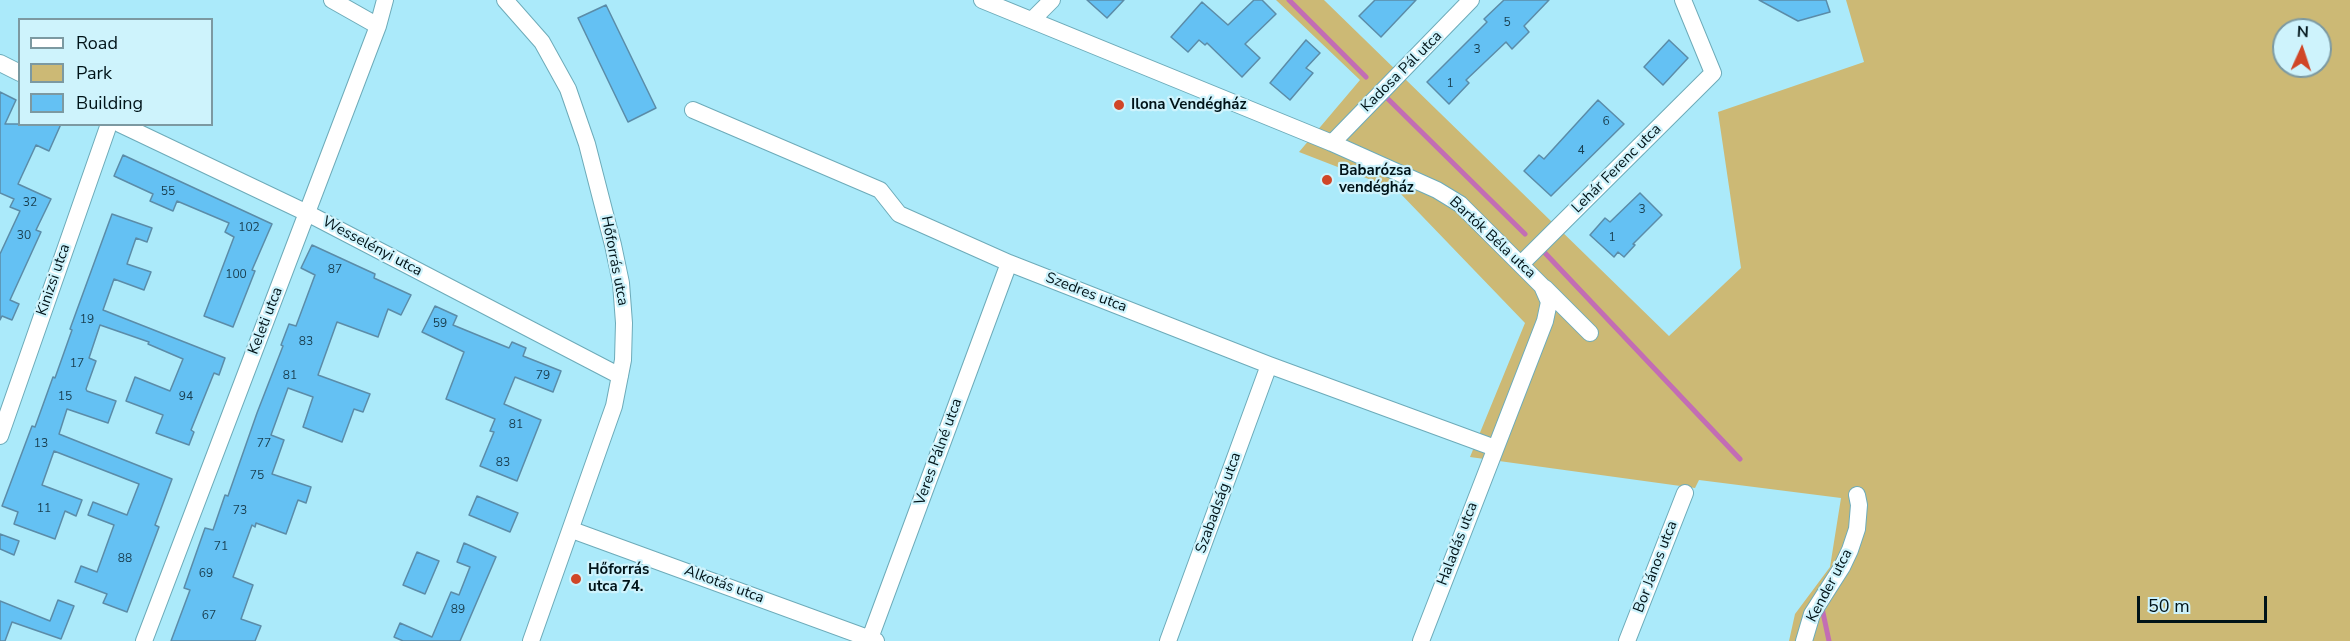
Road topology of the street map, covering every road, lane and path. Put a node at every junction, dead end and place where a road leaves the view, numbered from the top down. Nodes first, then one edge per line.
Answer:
1 (332, 0) edge
2 (385, 0) edge
3 (505, 0) edge
4 (982, 0) edge
5 (1052, 0) edge
6 (1471, 0) edge
7 (1683, 0) edge
8 (1032, 21) junction
9 (378, 26) junction
10 (0, 63) edge
11 (18, 72) edge
12 (693, 110) dead end
13 (108, 126) edge
14 (124, 126) edge
15 (1332, 143) junction
16 (307, 213) junction
17 (1009, 263) junction
18 (1521, 264) junction
19 (1542, 286) junction
20 (1590, 333) dead end
21 (1269, 365) junction
22 (620, 376) junction
23 (0, 436) edge
24 (1495, 448) junction
25 (1684, 493) dead end
26 (1857, 495) dead end
27 (572, 530) junction
28 (872, 640) edge
29 (144, 641) edge
30 (531, 641) edge
31 (1168, 641) edge
32 (1421, 641) edge
33 (1627, 641) edge
34 (1804, 641) edge

1 - 9 street
2 - 9 street, Keleti utca
3 - 22 street, Hőforrás utca
4 - 8 street, Bartók Béla utca
5 - 8 street
6 - 15 street, Kadosa Pál utca
7 - 18 street, Lehár Ferenc utca
8 - 15 street, Bartók Béla utca
9 - 16 street, Keleti utca
10 - 11 street
12 - 17 street, Szedres utca
13 - 23 street, Kinizsi utca
14 - 16 street, Wesselényi utca
15 - 18 street, Bartók Béla utca
16 - 22 street, Wesselényi utca
16 - 29 street, Keleti utca
17 - 21 street, Szedres utca
17 - 28 street, Veres Pálné utca
18 - 19 street, Bartók Béla utca
19 - 20 street
19 - 24 street, Bartók Béla utca
21 - 24 street, Szedres utca
21 - 31 street, Szabadság utca
22 - 27 street, Hőforrás utca
24 - 32 street, Haladás utca
25 - 33 street, Bor János utca
26 - 34 street, Kender utca
27 - 28 street, Alkotás utca
27 - 30 street, Hőforrás utca

